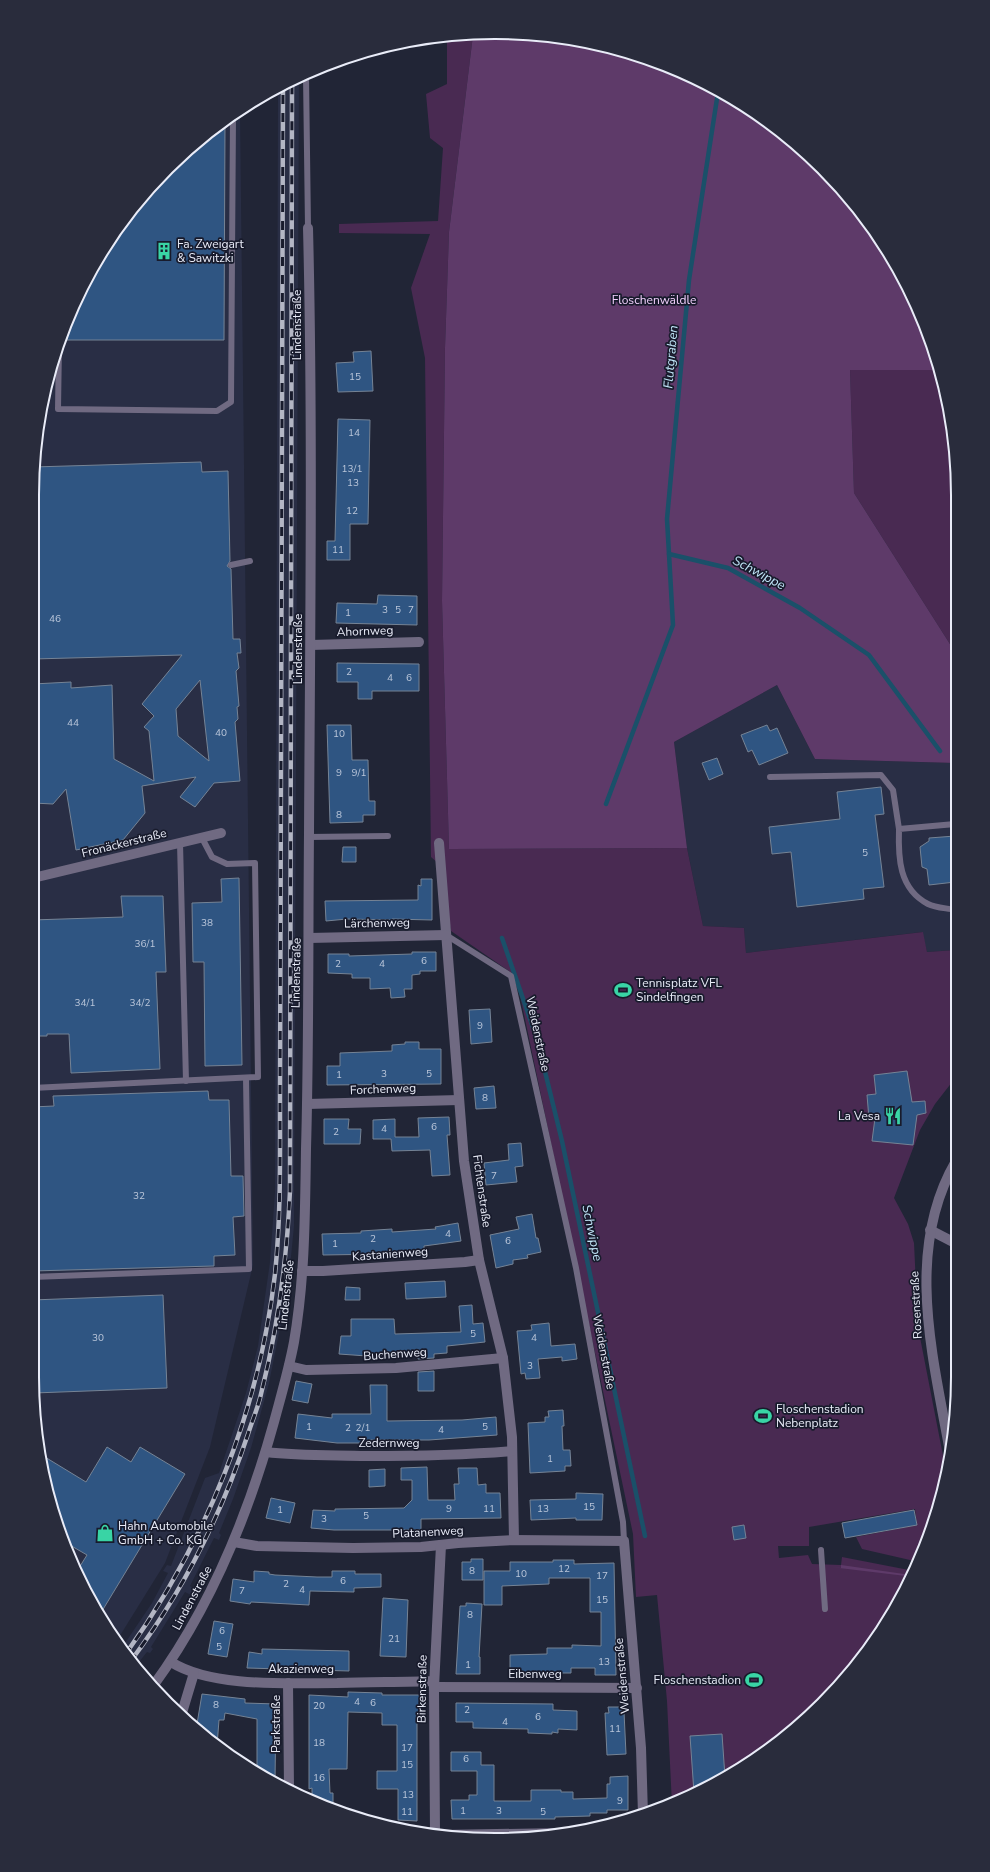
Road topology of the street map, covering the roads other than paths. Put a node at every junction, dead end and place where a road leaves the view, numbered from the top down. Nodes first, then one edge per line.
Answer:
1 (306, 80) edge
2 (233, 122) edge
3 (308, 228) joint
4 (59, 364) edge
5 (250, 561) dead end
6 (231, 565) dead end
7 (419, 642) dead end
8 (311, 646) junction
9 (770, 777) dead end
10 (951, 824) edge
11 (899, 829) junction
12 (221, 833) dead end
13 (388, 836) dead end
14 (309, 837) junction
15 (202, 838) junction
16 (180, 843) junction
17 (439, 843) dead end
18 (39, 876) edge
19 (951, 909) edge
20 (446, 935) junction
21 (309, 938) junction
22 (246, 1078) junction
23 (186, 1081) junction
24 (39, 1088) edge
25 (459, 1100) junction
26 (307, 1104) junction
27 (951, 1172) edge
28 (930, 1230) junction
29 (951, 1241) edge
30 (479, 1260) junction
31 (302, 1271) junction
32 (39, 1276) edge
33 (502, 1358) junction
34 (289, 1366) junction
35 (947, 1436) edge
36 (512, 1450) junction
37 (266, 1452) junction
38 (514, 1540) junction
39 (624, 1541) junction
40 (234, 1542) junction
41 (441, 1545) junction
42 (821, 1550) dead end
43 (825, 1609) dead end
44 (171, 1662) junction
45 (194, 1672) junction
46 (156, 1682) edge
47 (288, 1683) junction
48 (434, 1684) junction
49 (636, 1688) junction
50 (183, 1709) edge
51 (289, 1784) edge
52 (643, 1809) edge
53 (435, 1829) edge

1 - 3 lane
2 - 4 lane
3 - 8 street, Lindenstraße
5 - 6 lane
7 - 8 street, Ahornweg
8 - 14 street, Lindenstraße
9 - 11 lane
10 - 11 lane
11 - 19 lane
12 - 15 street, Fronäckerstraße
13 - 14 lane
14 - 21 street, Lindenstraße
15 - 16 street, Fronäckerstraße
15 - 22 lane
16 - 18 street, Fronäckerstraße
16 - 23 lane
17 - 20 street, Fichtenstraße
20 - 21 street, Lärchenweg
20 - 25 street, Fichtenstraße
20 - 39 lane, Weidenstraße
21 - 26 street, Lindenstraße
22 - 23 lane
22 - 32 lane
23 - 24 lane
25 - 26 street, Forchenweg
25 - 30 street, Fichtenstraße
26 - 31 street, Lindenstraße
27 - 28 street, Rosenstraße
28 - 29 street
28 - 35 street, Rosenstraße
30 - 31 street, Kastanienweg
30 - 33 street, Fichtenstraße
31 - 34 street, Lindenstraße
33 - 34 street, Buchenweg
33 - 36 street, Fichtenstraße
34 - 37 street, Lindenstraße
36 - 37 street, Zedernweg
36 - 38 street, Fichtenstraße
37 - 40 street, Lindenstraße
38 - 39 street, Platanenweg
38 - 41 street, Platanenweg
39 - 49 street, Weidenstraße
40 - 41 street, Platanenweg
40 - 44 street, Lindenstraße
41 - 48 street, Birkenstraße
42 - 43 lane
44 - 45 street, Akazienweg
44 - 46 street, Lindenstraße
45 - 47 street, Akazienweg
45 - 50 street
47 - 48 street, Akazienweg
47 - 51 street, Parkstraße
48 - 49 street, Eibenweg
48 - 53 street, Birkenstraße
49 - 52 street, Weidenstraße

